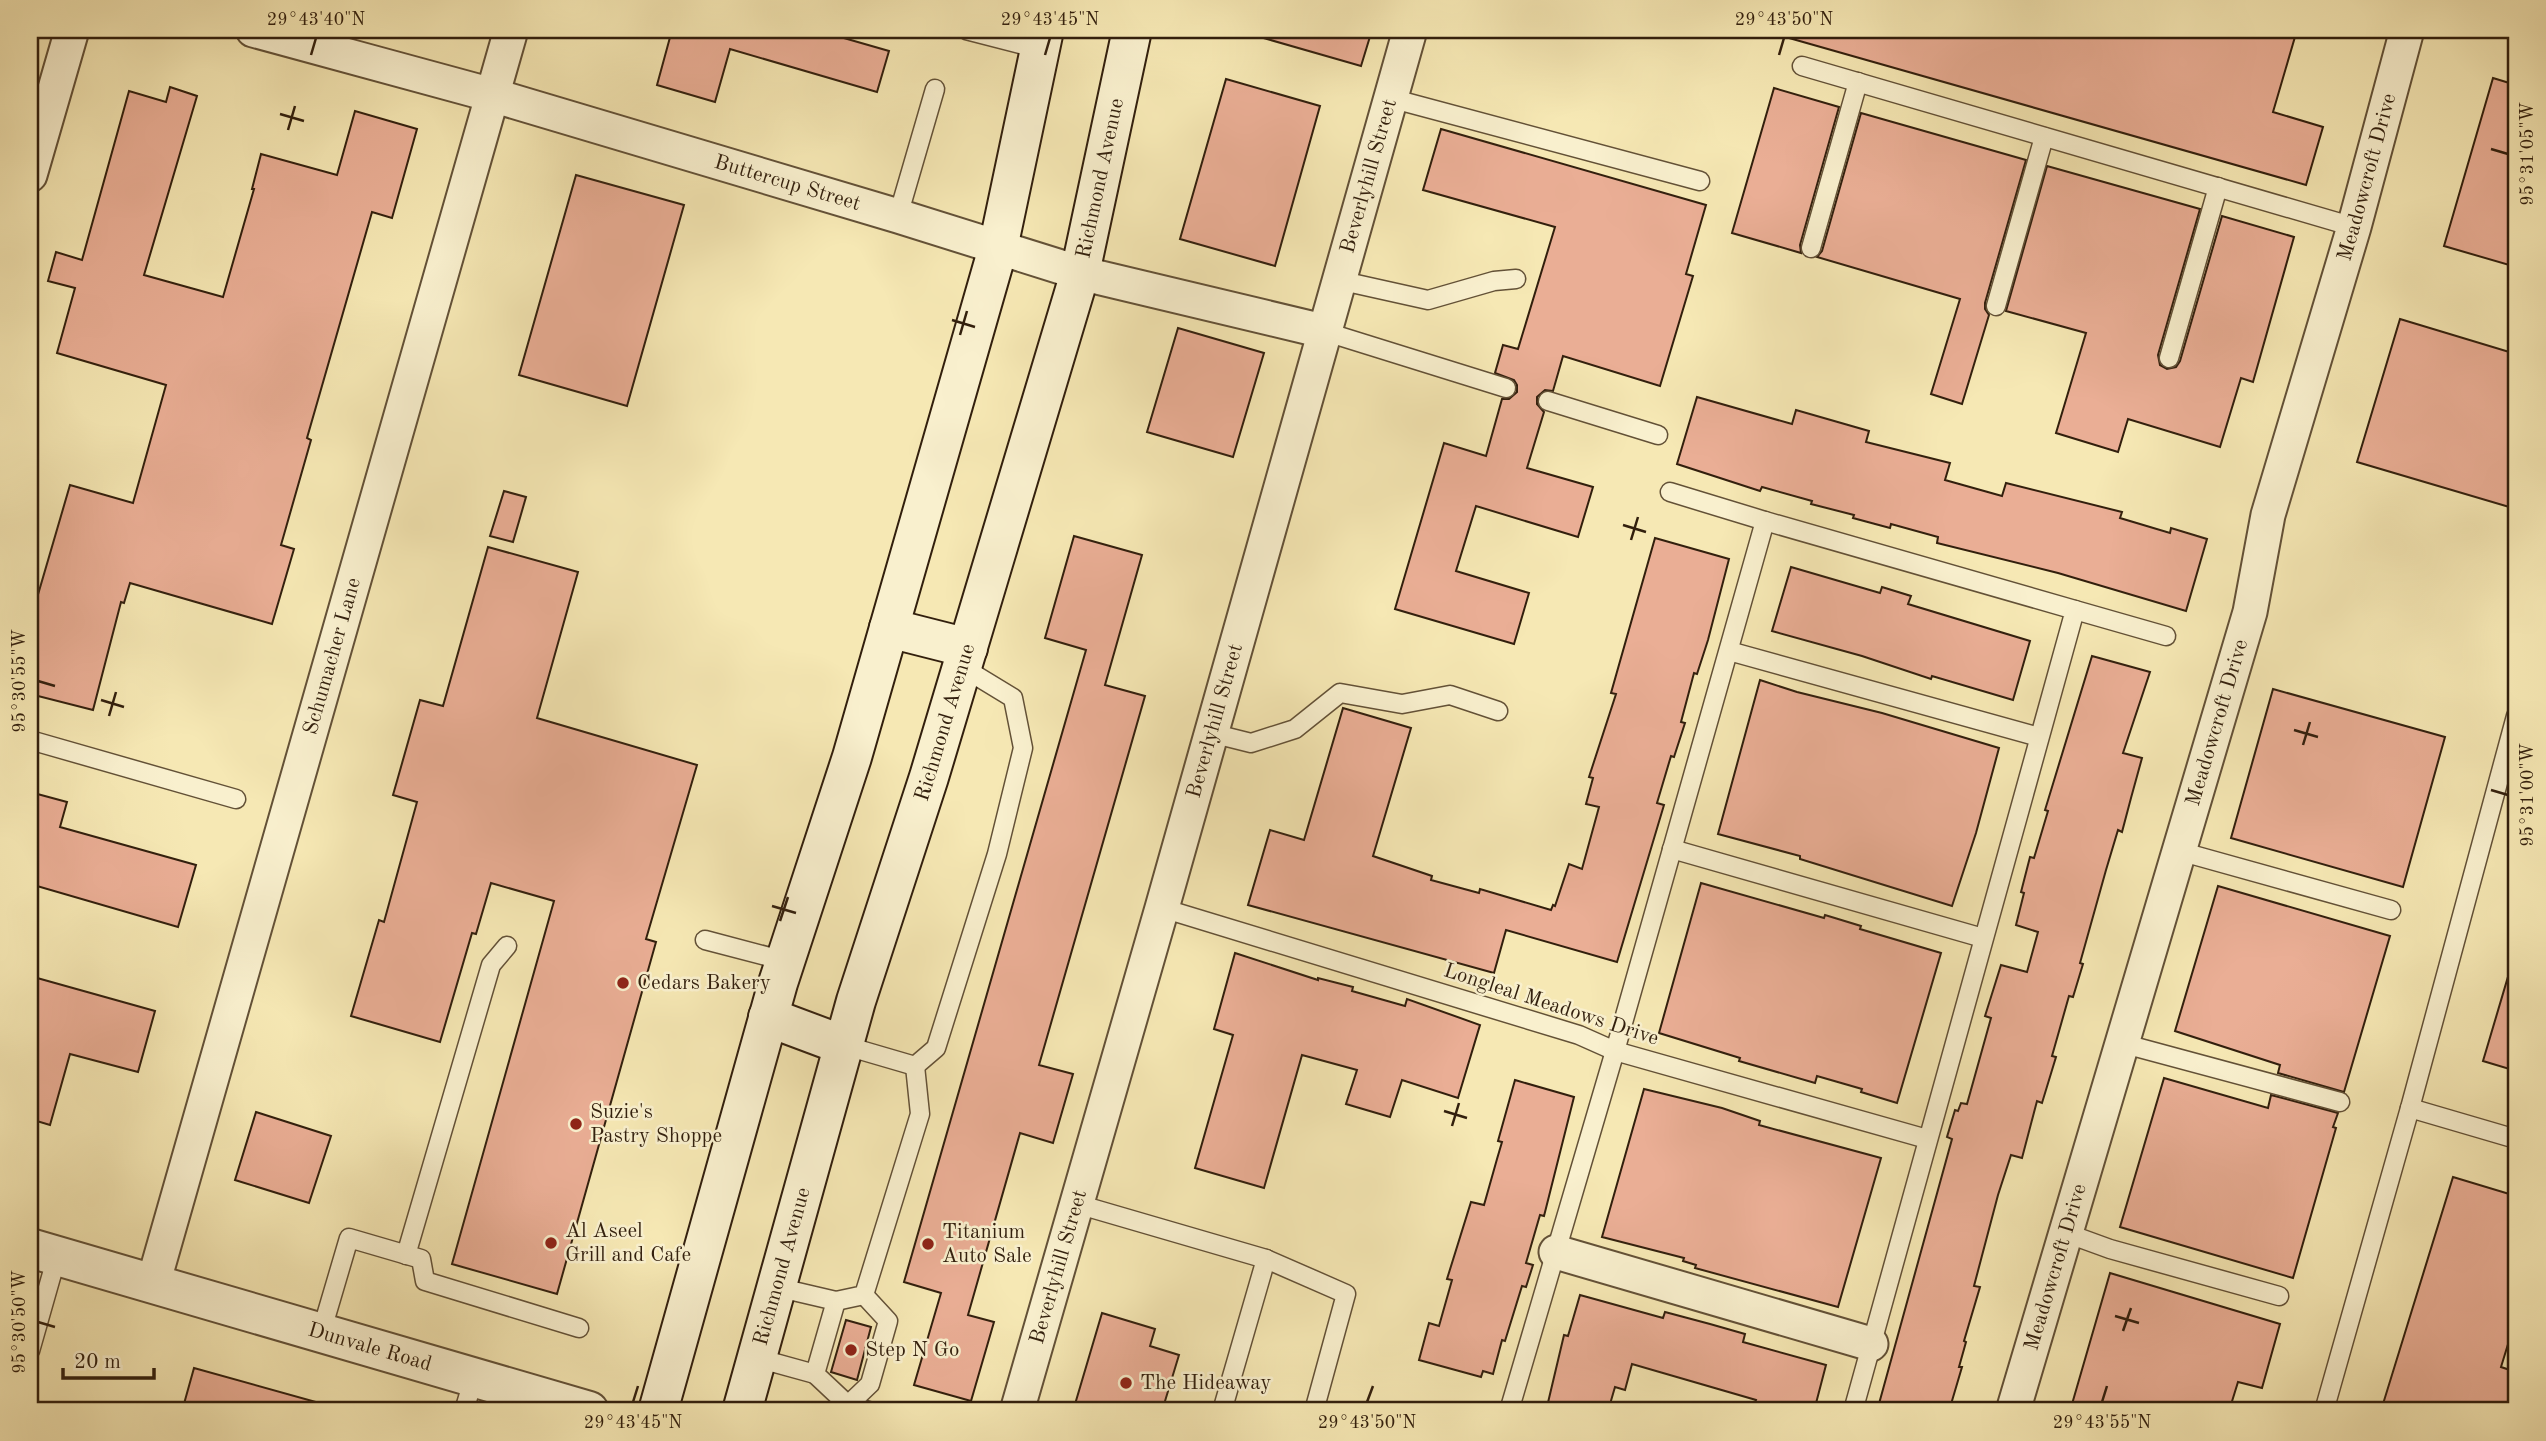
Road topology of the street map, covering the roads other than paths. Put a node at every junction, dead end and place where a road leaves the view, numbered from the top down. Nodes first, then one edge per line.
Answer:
1 (72, 30) edge
2 (253, 30) edge
3 (511, 30) edge
4 (967, 30) edge
5 (1132, 30) edge
6 (1410, 30) edge
7 (2404, 31) edge
8 (1042, 40) edge
9 (1802, 66) dead end
10 (1858, 82) junction
11 (935, 89) dead end
12 (492, 95) junction
13 (1390, 98) junction
14 (2044, 137) junction
15 (30, 175) edge
16 (1700, 181) dead end
17 (2218, 187) junction
18 (898, 216) junction
19 (2354, 227) junction
20 (998, 248) junction
21 (1811, 248) dead end
22 (1080, 273) junction
23 (1516, 279) dead end
24 (1338, 280) junction
25 (1996, 306) dead end
26 (1323, 331) junction
27 (2169, 358) dead end
28 (1506, 388) dead end
29 (1548, 401) dead end
30 (1658, 435) dead end
31 (1670, 492) dead end
32 (1765, 521) junction
33 (2075, 610) junction
34 (889, 628) junction
35 (2166, 636) dead end
36 (1729, 651) junction
37 (965, 657) junction
38 (1498, 711) dead end
39 (2516, 716) edge
40 (1211, 733) junction
41 (2039, 737) junction
42 (30, 740) edge
43 (236, 799) dead end
44 (1672, 849) junction
45 (2179, 851) junction
46 (1162, 908) junction
47 (2391, 911) dead end
48 (1983, 938) junction
49 (705, 940) dead end
50 (507, 946) dead end
51 (785, 961) junction
52 (768, 1017) junction
53 (2121, 1043) junction
54 (843, 1045) junction
55 (1615, 1051) junction
56 (915, 1066) junction
57 (2340, 1102) dead end
58 (2410, 1108) junction
59 (1927, 1139) junction
60 (2516, 1139) edge
61 (1077, 1204) junction
62 (2066, 1233) junction
63 (43, 1252) edge
64 (1556, 1252) junction
65 (406, 1255) junction
66 (1266, 1259) junction
67 (153, 1284) junction
68 (776, 1287) junction
69 (864, 1295) junction
70 (2280, 1296) dead end
71 (836, 1301) junction
72 (579, 1328) dead end
73 (321, 1333) junction
74 (1871, 1344) junction
75 (30, 1351) edge
76 (757, 1357) junction
77 (815, 1374) junction
78 (469, 1394) edge
79 (566, 1408) edge
80 (847, 1408) edge
81 (658, 1411) edge
82 (742, 1411) edge
83 (869, 1411) edge
84 (1017, 1411) edge
85 (1222, 1411) edge
86 (1314, 1411) edge
87 (1509, 1411) edge
88 (1853, 1411) edge
89 (2013, 1411) edge
90 (2324, 1411) edge

1 - 15 street
2 - 12 street, Buttercup Street
3 - 12 street, Schumacher Lane
4 - 8 lane
5 - 22 main road, Richmond Avenue
6 - 13 street, Beverlyhill Street
7 - 19 street, Meadowcroft Drive
8 - 20 main road
9 - 10 lane
10 - 14 lane
10 - 21 lane
11 - 18 lane
12 - 18 street, Buttercup Street
12 - 67 street, Schumacher Lane
13 - 16 lane
13 - 24 street, Beverlyhill Street
14 - 17 lane
14 - 25 lane
17 - 19 lane
17 - 27 lane
18 - 20 street, Buttercup Street
19 - 45 street, Meadowcroft Drive
20 - 22 street, Buttercup Street
20 - 34 main road
22 - 26 street, Buttercup Street
22 - 37 main road, Richmond Avenue
23 - 24 lane
24 - 26 street, Beverlyhill Street
26 - 28 lane
26 - 40 street, Beverlyhill Street
29 - 30 lane
31 - 32 lane
32 - 33 lane
32 - 36 lane
33 - 35 lane
33 - 41 lane
34 - 37 main road
34 - 51 main road
36 - 41 lane
36 - 44 lane
37 - 54 main road, Richmond Avenue
37 - 56 lane
38 - 40 lane
39 - 58 lane
40 - 46 street, Beverlyhill Street
41 - 48 lane
42 - 43 lane
44 - 48 lane
44 - 55 lane
45 - 47 lane
45 - 53 street, Meadowcroft Drive
46 - 55 lane, Longleal Meadows Drive
46 - 61 street, Beverlyhill Street
48 - 59 lane
49 - 51 lane
50 - 65 lane
51 - 52 main road
52 - 54 main road
52 - 81 main road
53 - 57 lane
53 - 62 street, Meadowcroft Drive
54 - 56 lane
54 - 68 main road, Richmond Avenue
55 - 59 lane, Longleal Meadows Drive
55 - 64 lane
56 - 69 lane
58 - 60 lane
58 - 90 lane
59 - 74 lane
61 - 66 lane
61 - 84 street, Beverlyhill Street
62 - 70 lane
62 - 89 street, Meadowcroft Drive
63 - 67 main road, Dunvale Road
63 - 75 lane
64 - 74 street
64 - 87 lane
65 - 72 lane
65 - 73 lane
66 - 85 lane
66 - 86 lane
67 - 73 main road, Dunvale Road
68 - 71 lane
68 - 76 main road, Richmond Avenue
69 - 71 lane
69 - 80 lane
71 - 77 lane
73 - 78 main road, Dunvale Road
74 - 88 lane
76 - 77 lane
76 - 82 main road, Richmond Avenue
77 - 80 lane
78 - 79 main road, Dunvale Road
80 - 83 lane

